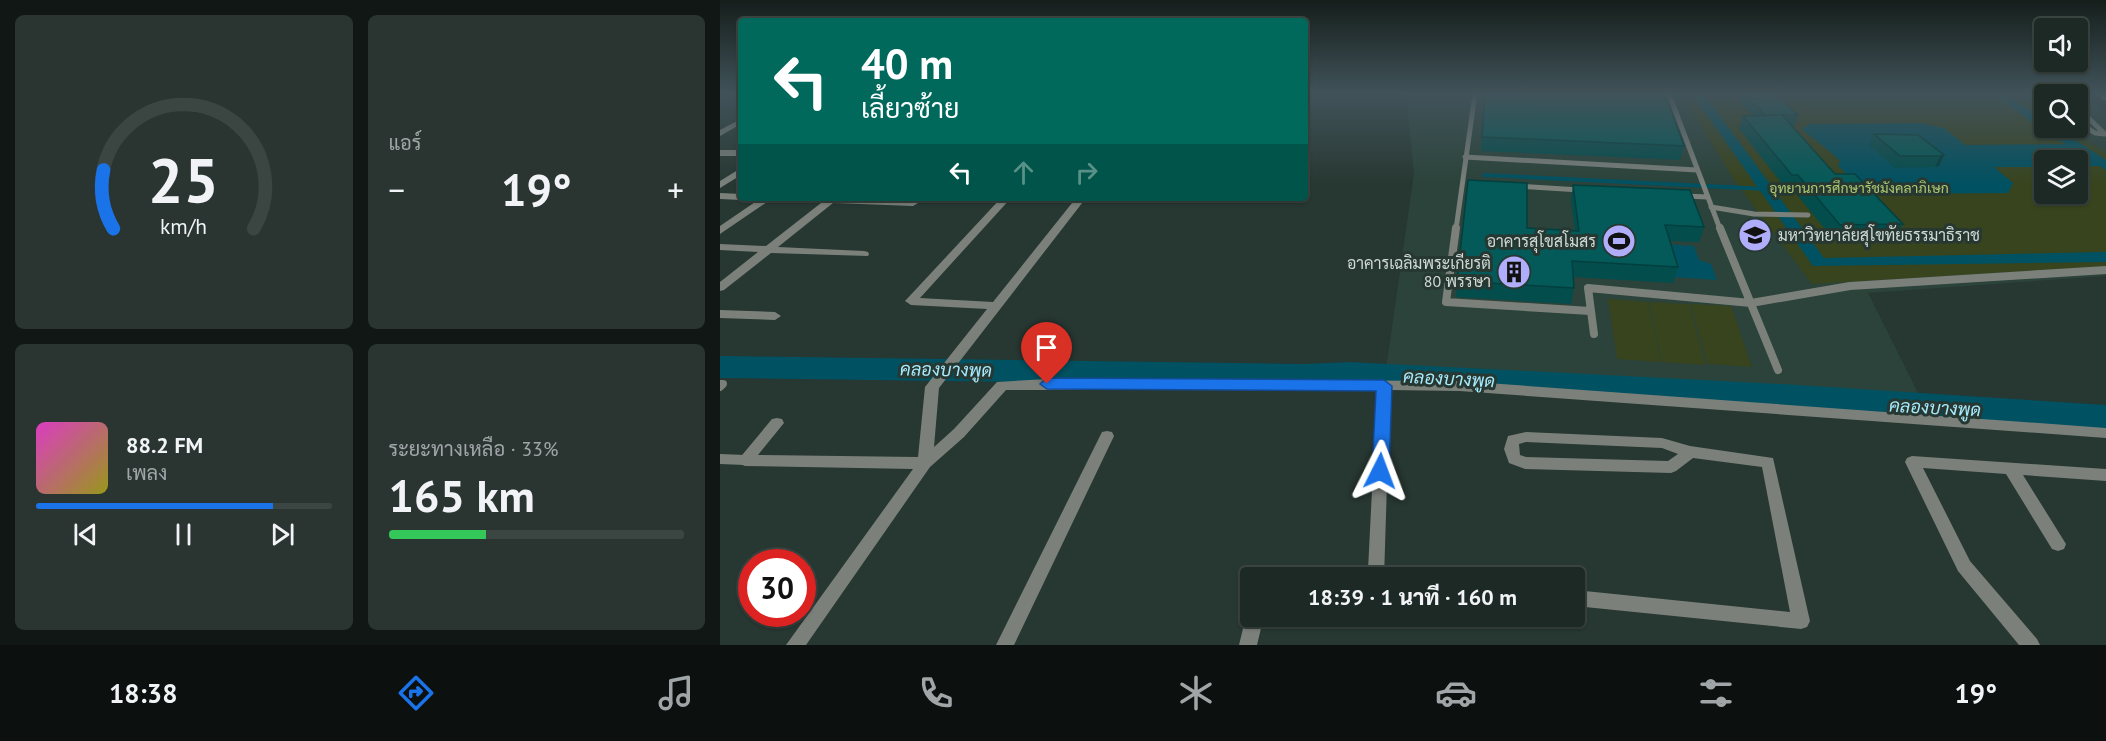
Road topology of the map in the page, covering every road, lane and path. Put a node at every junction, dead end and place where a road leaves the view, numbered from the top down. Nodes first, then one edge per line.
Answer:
1 (736, 124) edge
2 (1470, 124) edge
3 (1680, 124) edge
4 (2088, 128) edge
5 (720, 133) edge
6 (2095, 133) junction
7 (2106, 134) edge
8 (2106, 140) edge
9 (720, 153) edge
10 (738, 153) edge
11 (1465, 157) junction
12 (1697, 170) junction
13 (738, 173) edge
14 (1462, 183) junction
15 (1474, 183) edge
16 (720, 185) edge
17 (1509, 185) edge
18 (1591, 190) edge
19 (1672, 195) edge
20 (720, 196) edge
21 (738, 197) edge
22 (1707, 197) junction
23 (763, 201) edge
24 (829, 201) edge
25 (872, 201) edge
26 (1003, 201) edge
27 (1079, 201) edge
28 (913, 203) dead end
29 (1711, 207) junction
30 (1808, 215) dead end
31 (720, 231) edge
32 (720, 247) edge
33 (768, 249) junction
34 (864, 254) dead end
35 (2106, 270) edge
36 (720, 288) edge
37 (1751, 303) junction
38 (996, 306) junction
39 (1590, 311) junction
40 (720, 314) edge
41 (776, 316) dead end
42 (1594, 334) dead end
43 (1778, 370) dead end
44 (1384, 386) junction
45 (777, 423) dead end
46 (2106, 433) edge
47 (1107, 436) dead end
48 (1690, 452) junction
49 (720, 459) edge
50 (745, 460) junction
51 (925, 463) junction
52 (2011, 469) junction
53 (2106, 475) edge
54 (2058, 544) dead end
55 (1376, 567) edge
56 (1585, 599) edge
57 (1252, 627) edge
58 (795, 645) edge
59 (1005, 645) edge
60 (1248, 645) edge
61 (2031, 645) edge

1 - 5 street
2 - 11 lane
3 - 12 lane
4 - 6 lane
6 - 7 lane
6 - 8 lane
9 - 10 street
11 - 12 lane
11 - 14 lane
12 - 22 lane
13 - 16 street
14 - 15 lane
14 - 39 lane
17 - 18 lane
19 - 22 lane
20 - 21 street
22 - 29 lane
23 - 31 street
24 - 33 street
25 - 28 street
26 - 38 street
27 - 38 street
29 - 30 lane
29 - 37 lane
32 - 33 street
33 - 34 street
33 - 36 street
35 - 37 lane
37 - 39 lane
37 - 43 lane
38 - 51 street
39 - 42 lane
40 - 41 street
44 - 46 street
44 - 51 street
44 - 55 street
45 - 50 street
47 - 59 street
48 - 48 street
48 - 56 street
49 - 50 lane
50 - 51 street
51 - 58 street
52 - 53 street
52 - 54 street
52 - 61 street
57 - 60 street

